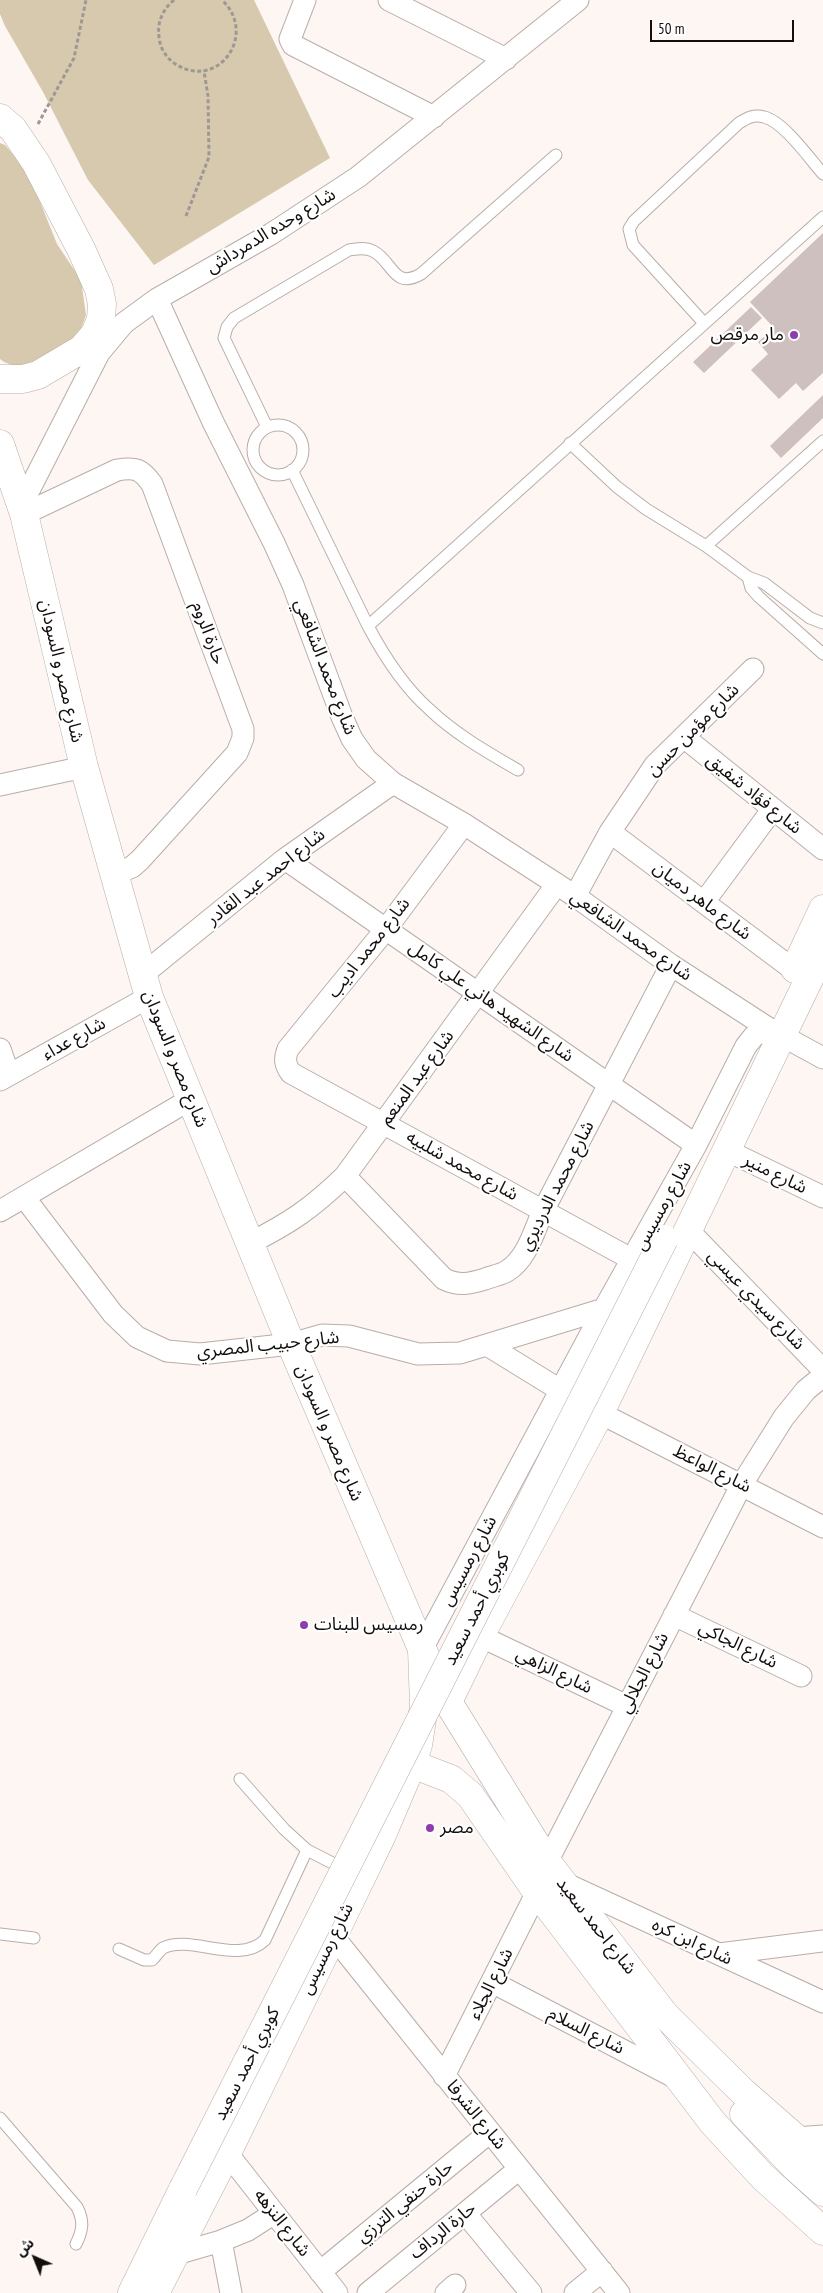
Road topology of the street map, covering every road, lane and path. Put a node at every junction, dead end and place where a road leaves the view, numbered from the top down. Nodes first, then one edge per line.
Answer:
1 (86, 0) edge
2 (174, 0) edge
3 (222, 0) edge
4 (306, 0) edge
5 (388, 0) edge
6 (575, 1) edge
7 (506, 59) junction
8 (204, 70) junction
9 (0, 118) edge
10 (434, 118) junction
11 (26, 146) junction
12 (556, 155) dead end
13 (823, 174) edge
14 (186, 216) dead end
15 (823, 217) edge
16 (157, 299) junction
17 (704, 323) junction
18 (101, 337) junction
19 (0, 379) edge
20 (267, 427) junction
21 (823, 441) edge
22 (570, 444) junction
23 (2, 458) edge
24 (292, 470) junction
25 (23, 510) junction
26 (706, 546) junction
27 (748, 578) junction
28 (823, 623) edge
29 (368, 626) junction
30 (811, 645) junction
31 (823, 654) edge
32 (753, 669) dead end
33 (685, 738) junction
34 (84, 767) junction
35 (518, 770) dead end
36 (393, 783) junction
37 (0, 785) edge
38 (772, 810) junction
39 (464, 824) junction
40 (610, 832) junction
41 (823, 849) edge
42 (285, 860) junction
43 (113, 875) junction
44 (557, 884) junction
45 (575, 896) junction
46 (704, 902) junction
47 (823, 909) edge
48 (386, 928) junction
49 (823, 950) edge
50 (671, 965) junction
51 (794, 970) junction
52 (145, 986) junction
53 (478, 993) junction
54 (775, 1031) junction
55 (0, 1049) edge
56 (823, 1058) edge
57 (291, 1073) joint
58 (4, 1078) edge
59 (609, 1085) junction
60 (191, 1099) junction
61 (385, 1123) junction
62 (696, 1145) junction
63 (726, 1150) junction
64 (345, 1176) junction
65 (24, 1197) junction
66 (823, 1197) edge
67 (0, 1211) edge
68 (543, 1211) junction
69 (676, 1234) junction
70 (250, 1243) junction
71 (633, 1260) junction
72 (604, 1309) junction
73 (291, 1344) junction
74 (487, 1345) junction
75 (823, 1370) edge
76 (823, 1376) edge
77 (560, 1390) junction
78 (600, 1413) junction
79 (742, 1484) junction
80 (823, 1527) edge
81 (674, 1615) junction
82 (480, 1636) junction
83 (422, 1649) junction
84 (801, 1676) dead end
85 (448, 1702) junction
86 (627, 1706) junction
87 (412, 1764) junction
88 (240, 1780) dead end
89 (307, 1850) junction
90 (555, 1872) junction
91 (361, 1877) junction
92 (537, 1892) junction
93 (0, 1934) edge
94 (333, 1936) junction
95 (34, 1938) dead end
96 (823, 1942) edge
97 (120, 1949) dead end
98 (719, 1954) junction
99 (492, 1982) junction
100 (823, 2002) edge
101 (665, 2015) junction
102 (444, 2076) junction
103 (679, 2079) junction
104 (0, 2118) edge
105 (490, 2132) junction
106 (823, 2136) edge
107 (795, 2138) junction
108 (227, 2153) junction
109 (823, 2162) edge
110 (519, 2168) junction
111 (823, 2192) edge
112 (465, 2213) junction
113 (273, 2214) junction
114 (823, 2231) edge
115 (221, 2241) junction
116 (76, 2244) dead end
117 (174, 2255) junction
118 (602, 2271) junction
119 (320, 2272) junction
120 (132, 2293) edge
121 (155, 2293) edge
122 (231, 2293) edge
123 (337, 2293) edge
124 (368, 2293) edge
125 (531, 2293) edge
126 (575, 2293) edge
127 (619, 2293) edge

1 - 11 path
2 - 8 path
3 - 8 path
4 - 10 street
5 - 7 street
6 - 7 street, شارع وحده الدمرداش
7 - 10 street, شارع وحده الدمرداش
8 - 14 path
9 - 11 main road
10 - 16 street, شارع وحده الدمرداش
11 - 18 main road
12 - 20 lane
13 - 17 lane
15 - 17 lane
16 - 18 street, شارع وحده الدمرداش
16 - 36 street, شارع محمد الشافعي
17 - 22 lane
18 - 19 main road
18 - 25 street, شارع وحده الدمرداش
20 - 24 lane
20 - 24 lane
21 - 26 lane
22 - 26 lane
22 - 29 lane
23 - 25 main road, شارع مصر و السودان
24 - 29 lane
25 - 34 main road, شارع مصر و السودان
25 - 43 street, حارة الروم
26 - 27 lane
27 - 28 lane
27 - 30 lane
28 - 30 lane
29 - 35 lane
30 - 31 lane
32 - 33 street, شارع مؤمن حسن
33 - 38 street, شارع فؤاد شفيق
33 - 40 street, شارع مؤمن حسن
34 - 37 street
34 - 43 main road, شارع مصر و السودان
36 - 39 street, شارع محمد الشافعي
36 - 42 street, شارع احمد عبد القادر
38 - 41 street, شارع فؤاد شفيق
38 - 46 street
39 - 44 street, شارع محمد الشافعي
39 - 48 street, شارع محمد اديب
40 - 45 street, شارع مؤمن حسن
40 - 46 street, شارع ماهر دميان
42 - 48 street, شارع الشهيد هاني علي كامل
42 - 52 street, شارع احمد عبد القادر
43 - 52 main road, شارع مصر و السودان
44 - 45 street, شارع محمد الشافعي
44 - 53 street, شارع عبد المنعم
45 - 50 street, شارع محمد الشافعي
46 - 51 street, شارع ماهر دميان
47 - 51 main road, شارع رمسيس
48 - 53 street, شارع الشهيد هاني علي كامل
48 - 57 street, شارع محمد اديب
49 - 54 main road, شارع رمسيس
50 - 54 street, شارع محمد الشافعي
50 - 59 street, شارع محمد الدرديري
51 - 54 main road, شارع رمسيس
52 - 58 street, شارع عداء
52 - 60 main road, شارع مصر و السودان
53 - 59 street, شارع الشهيد هاني علي كامل
53 - 61 street, شارع عبد المنعم
54 - 56 street, شارع محمد الشافعي
54 - 62 street, شارع رمسيس
54 - 63 main road, شارع رمسيس
54 - 69 main road, كوبري أحمد سعيد
55 - 58 street
57 - 61 street, شارع محمد شلبيه
59 - 62 street, شارع الشهيد هاني علي كامل
59 - 68 street, شارع محمد الدرديري
60 - 65 street
60 - 70 main road, شارع مصر و السودان
61 - 64 street, شارع عبد المنعم
61 - 68 street, شارع محمد شلبيه
62 - 71 street, شارع رمسيس
63 - 66 street, شارع منير
63 - 69 main road, شارع رمسيس
64 - 68 street, شارع محمد الدرديري
64 - 70 street, شارع عبد المنعم
65 - 67 street
65 - 73 street, شارع حبيب المصري
68 - 71 street, شارع محمد شلبيه
69 - 75 street, شارع سيدي عيسي
69 - 78 main road, شارع رمسيس
69 - 120 main road, كوبري أحمد سعيد, bridge
70 - 73 main road, شارع مصر و السودان
71 - 72 street, شارع رمسيس
72 - 74 street, شارع حبيب المصري
72 - 77 street, شارع رمسيس
73 - 74 street, شارع حبيب المصري
73 - 83 main road, شارع مصر و السودان
74 - 77 street
76 - 79 street, شارع الجلالي
77 - 83 street, شارع رمسيس
78 - 79 street, شارع الواعظ
78 - 82 main road, شارع رمسيس
79 - 80 street, شارع الواعظ
79 - 81 street, شارع الجلالي
81 - 84 street, شارع الجاكي
81 - 86 street, شارع الجلالي
82 - 85 main road, شارع رمسيس
82 - 86 street, شارع الزاهي
83 - 85 main road, شارع احمد سعيد
83 - 87 main road, شارع رمسيس
85 - 90 main road, شارع احمد سعيد
86 - 90 street, شارع الجلالي
87 - 91 main road, شارع رمسيس
87 - 92 main road, شارع احمد سعيد
88 - 89 lane
89 - 91 lane
89 - 97 lane
90 - 98 street, شارع ابن كره
90 - 101 main road, شارع احمد سعيد
91 - 94 main road, شارع رمسيس
92 - 99 street, شارع الجلاء
92 - 103 main road, شارع احمد سعيد
93 - 95 lane
94 - 102 street, شارع الشرفا
94 - 108 main road, شارع رمسيس
96 - 98 street
98 - 100 street, شارع ابن كره
99 - 102 street, شارع الجلاء
99 - 103 street, شارع السلام
101 - 107 main road, شارع احمد سعيد
101 - 111 main road
102 - 105 street, شارع الشرفا
103 - 114 main road, شارع احمد سعيد
104 - 116 lane
105 - 110 street, شارع الشرفا
105 - 119 street, حارة حنفي الترزي
106 - 107 street
107 - 109 main road, شارع احمد سعيد
108 - 113 street, شارع النزهه
108 - 117 main road, شارع رمسيس
110 - 112 street, حارة الرداف
110 - 118 street, شارع الشرفا
112 - 124 street, حارة الرداف
112 - 125 street
113 - 115 street
113 - 119 street, شارع النزهه
115 - 117 street
115 - 122 street
117 - 121 main road, شارع رمسيس
118 - 126 street
118 - 127 street, شارع الشرفا
119 - 123 street, شارع النزهه

